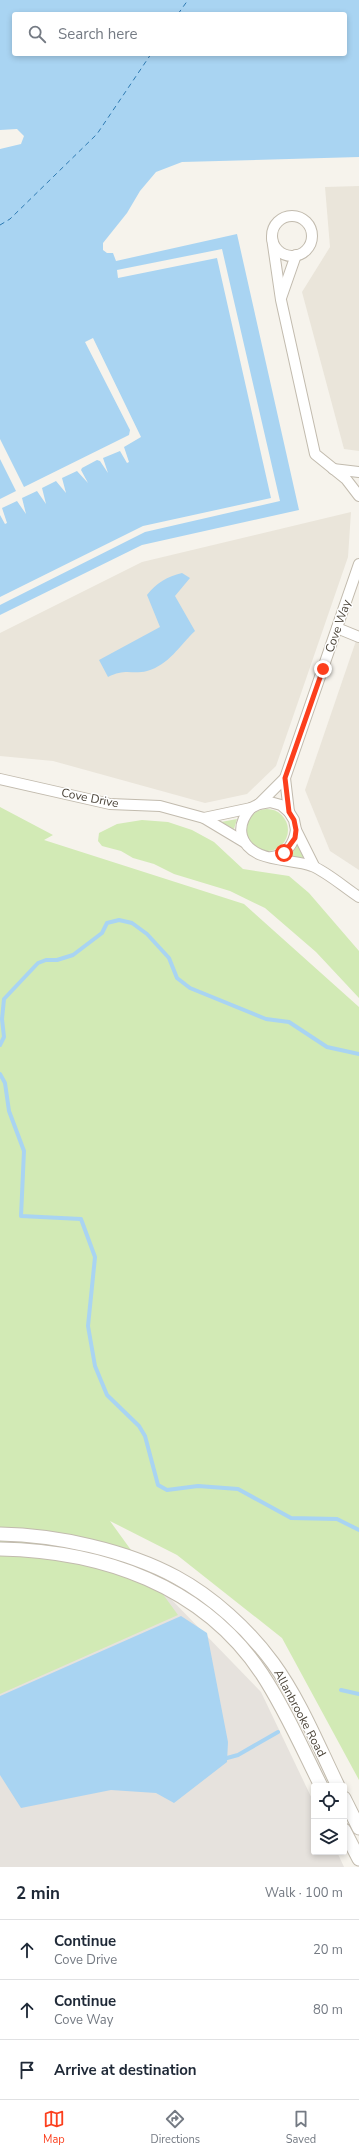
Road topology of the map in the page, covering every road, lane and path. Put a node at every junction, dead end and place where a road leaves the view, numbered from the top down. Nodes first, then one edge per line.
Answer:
1 (272, 238) junction
2 (296, 255) junction
3 (281, 300) junction
4 (333, 469) junction
5 (359, 472) edge
6 (359, 496) edge
7 (359, 564) edge
8 (337, 628) junction
9 (359, 636) edge
10 (285, 778) junction
11 (0, 779) edge
12 (255, 806) junction
13 (289, 812) junction
14 (204, 818) junction
15 (296, 830) junction
16 (244, 842) junction
17 (267, 857) junction
18 (314, 866) junction
19 (359, 897) edge
20 (0, 1534) edge
21 (0, 1549) edge
22 (320, 1783) edge
23 (337, 1783) edge
24 (347, 1804) edge
25 (359, 1828) edge
26 (347, 1836) edge
27 (359, 1859) edge

1 - 2 street
1 - 2 street
1 - 3 street
2 - 3 street
3 - 4 street
4 - 5 street
4 - 6 street
7 - 8 street, Cove Way
8 - 9 street
8 - 10 street, Cove Way
10 - 12 street, Cove Way
10 - 13 street, Cove Way
11 - 14 street, Cove Drive
12 - 13 street, Cove Drive
12 - 14 street, Cove Drive
12 - 16 street
13 - 15 street, Cove Drive
14 - 16 street, Cove Drive
15 - 17 street
15 - 18 street, Cove Drive
16 - 17 street, Cove Drive
17 - 18 street, Cove Drive
18 - 19 street, Cove Drive
20 - 23 street, Allanbrooke Road
21 - 22 street, Allanbrooke Road
24 - 25 street
26 - 27 street

